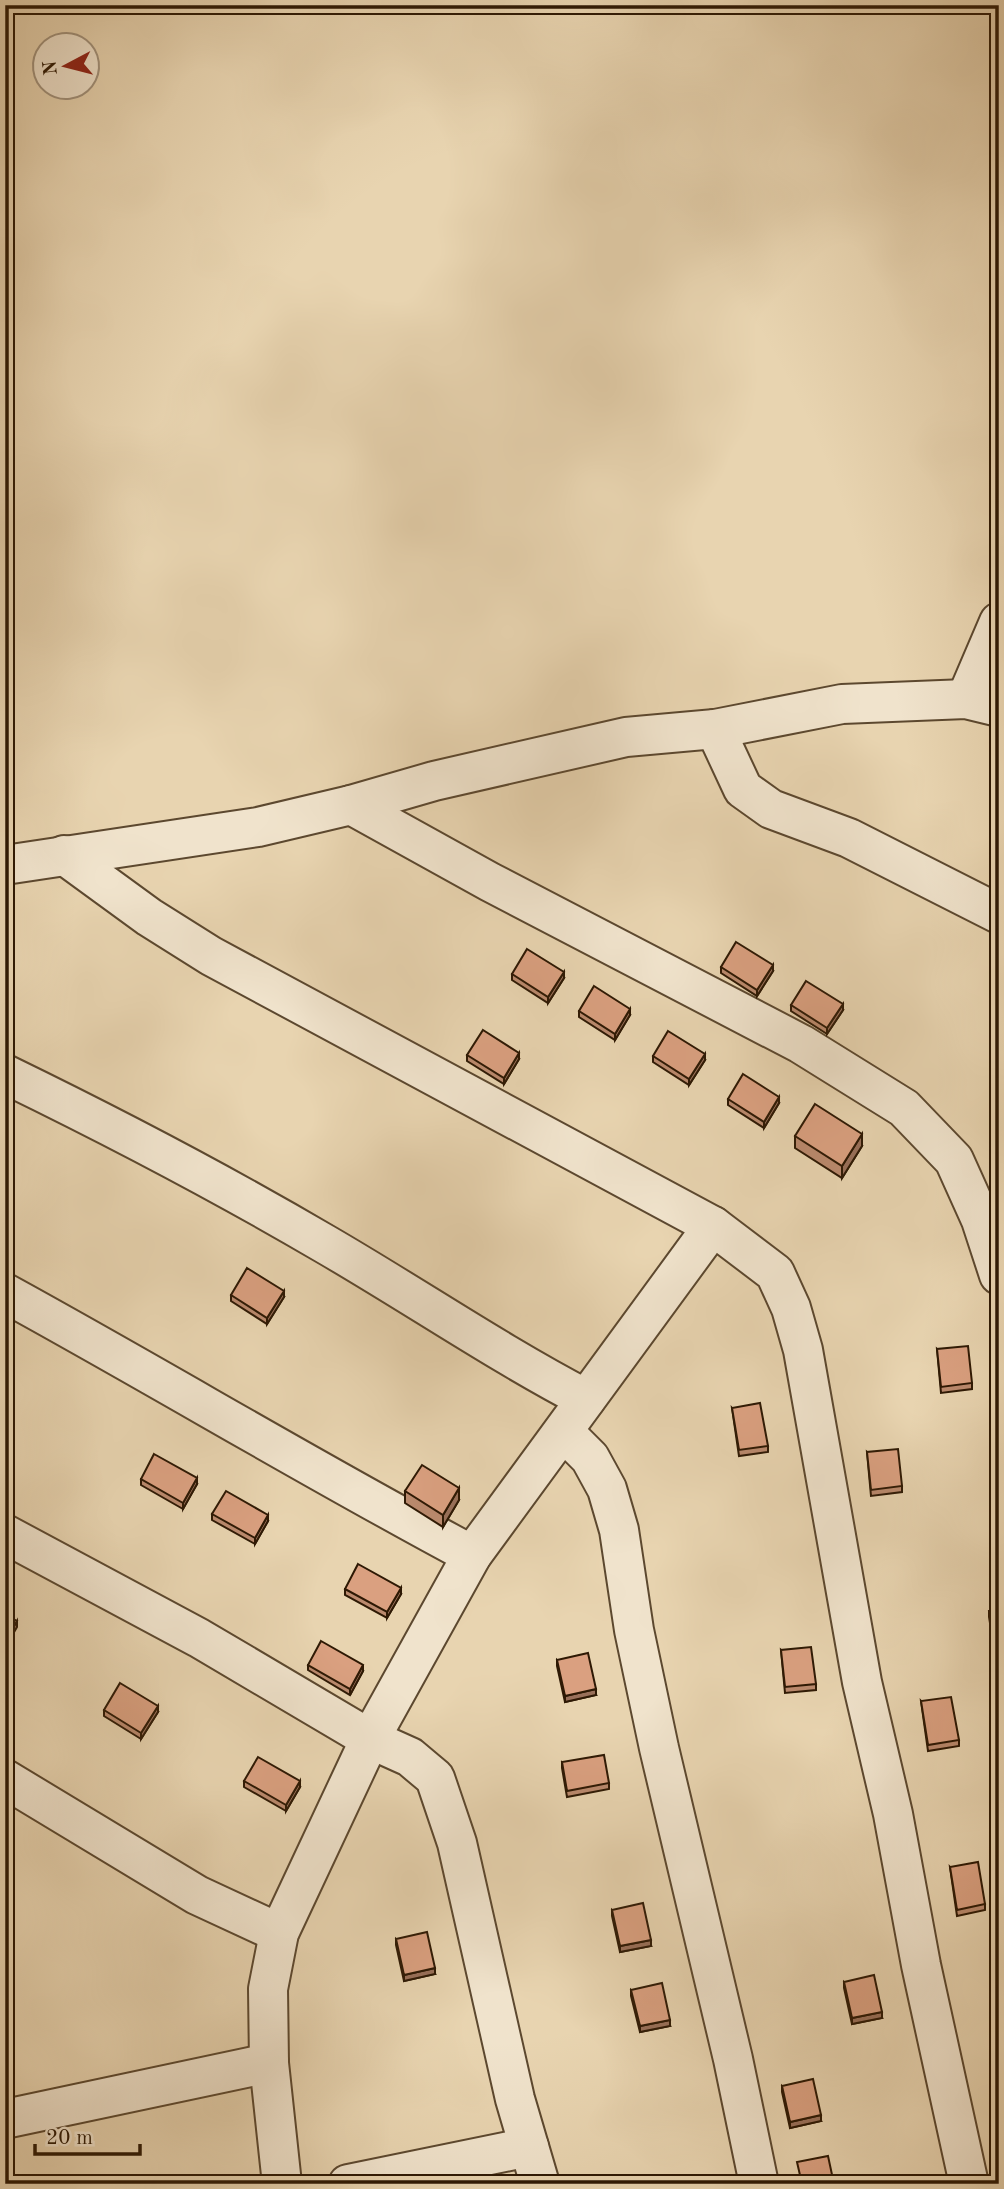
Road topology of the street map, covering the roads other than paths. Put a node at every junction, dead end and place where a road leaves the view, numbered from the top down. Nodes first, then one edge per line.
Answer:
1 (999, 622) edge
2 (983, 703) edge
3 (715, 729) junction
4 (351, 805) junction
5 (64, 855) junction
6 (5, 865) edge
7 (999, 914) edge
8 (5, 1074) edge
9 (713, 1226) junction
10 (999, 1275) edge
11 (5, 1293) edge
12 (586, 1399) junction
13 (564, 1432) junction
14 (5, 1534) edge
15 (472, 1555) junction
16 (370, 1739) junction
17 (5, 1779) edge
18 (279, 1933) junction
19 (270, 2063) junction
20 (5, 2119) edge
21 (529, 2147) junction
22 (282, 2184) edge
23 (348, 2184) edge
24 (540, 2184) edge
25 (759, 2184) edge
26 (969, 2184) edge

1 - 2 street
2 - 3 street
3 - 4 street
3 - 7 street
4 - 5 street
4 - 10 street
5 - 6 street
5 - 9 street
8 - 12 street
9 - 12 street
9 - 26 street
11 - 15 street
12 - 13 street
13 - 15 street
13 - 25 street
14 - 16 street
15 - 16 street
16 - 18 street
16 - 21 street
17 - 18 street
18 - 19 street
19 - 20 street
19 - 22 street
21 - 23 street
21 - 24 street

